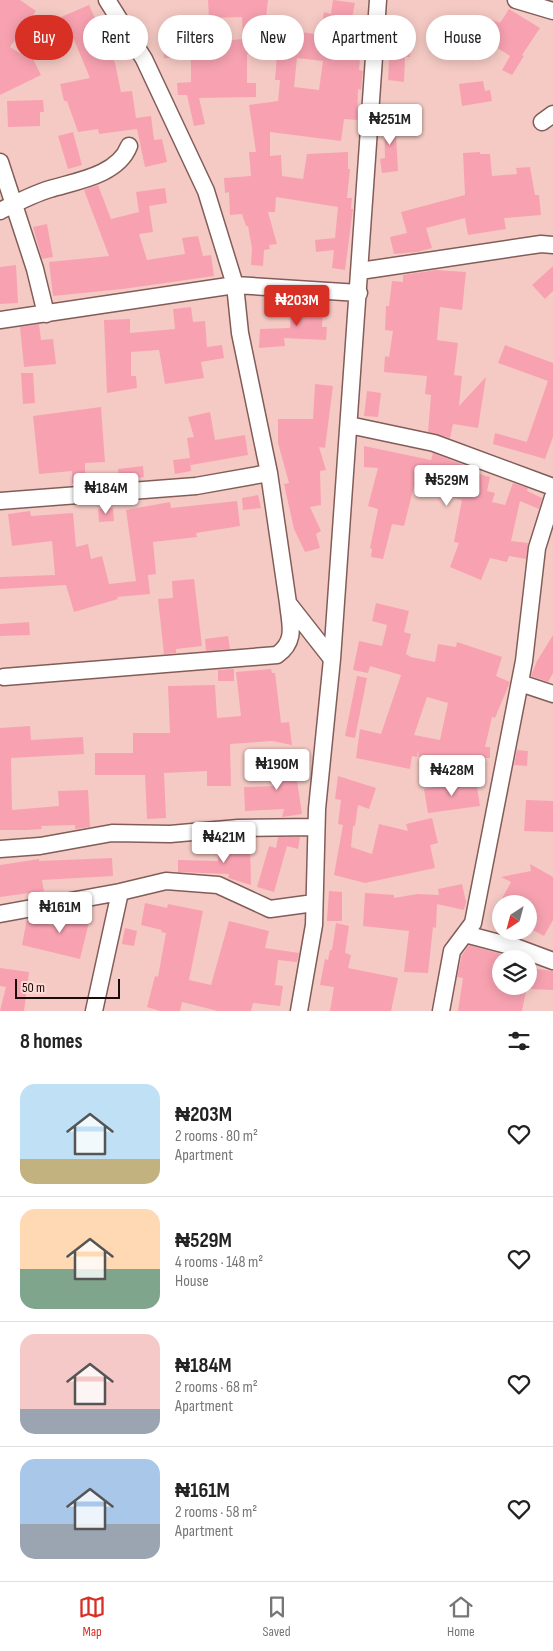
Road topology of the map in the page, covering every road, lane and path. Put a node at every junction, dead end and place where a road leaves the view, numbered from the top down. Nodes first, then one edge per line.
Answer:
1 (107, 0) edge
2 (378, 0) edge
3 (516, 0) edge
4 (553, 12) edge
5 (129, 146) dead end
6 (0, 162) edge
7 (7, 208) edge
8 (553, 245) edge
9 (360, 271) junction
10 (235, 285) junction
11 (359, 293) junction
12 (46, 314) junction
13 (0, 320) edge
14 (349, 425) junction
15 (269, 473) junction
16 (553, 487) edge
17 (553, 497) edge
18 (0, 501) edge
19 (288, 602) junction
20 (332, 659) junction
21 (4, 677) dead end
22 (520, 683) junction
23 (553, 694) edge
24 (316, 827) junction
25 (0, 849) edge
26 (120, 892) junction
27 (314, 903) junction
28 (0, 914) edge
29 (465, 934) junction
30 (553, 962) edge
31 (94, 1011) edge
32 (299, 1011) edge
33 (441, 1011) edge

1 - 10 street
2 - 9 street
3 - 4 street
5 - 7 street
6 - 7 street
7 - 12 street
8 - 9 street
9 - 11 street
10 - 11 street
10 - 12 street
10 - 15 street
11 - 14 street
12 - 13 street
14 - 16 street
14 - 20 street
15 - 18 street
15 - 19 street
17 - 22 street
19 - 20 street
19 - 21 street
20 - 24 street
22 - 23 street
22 - 29 street
24 - 25 street
24 - 27 street
26 - 27 street
26 - 28 street
26 - 31 street
27 - 32 street
29 - 30 street
29 - 33 street

